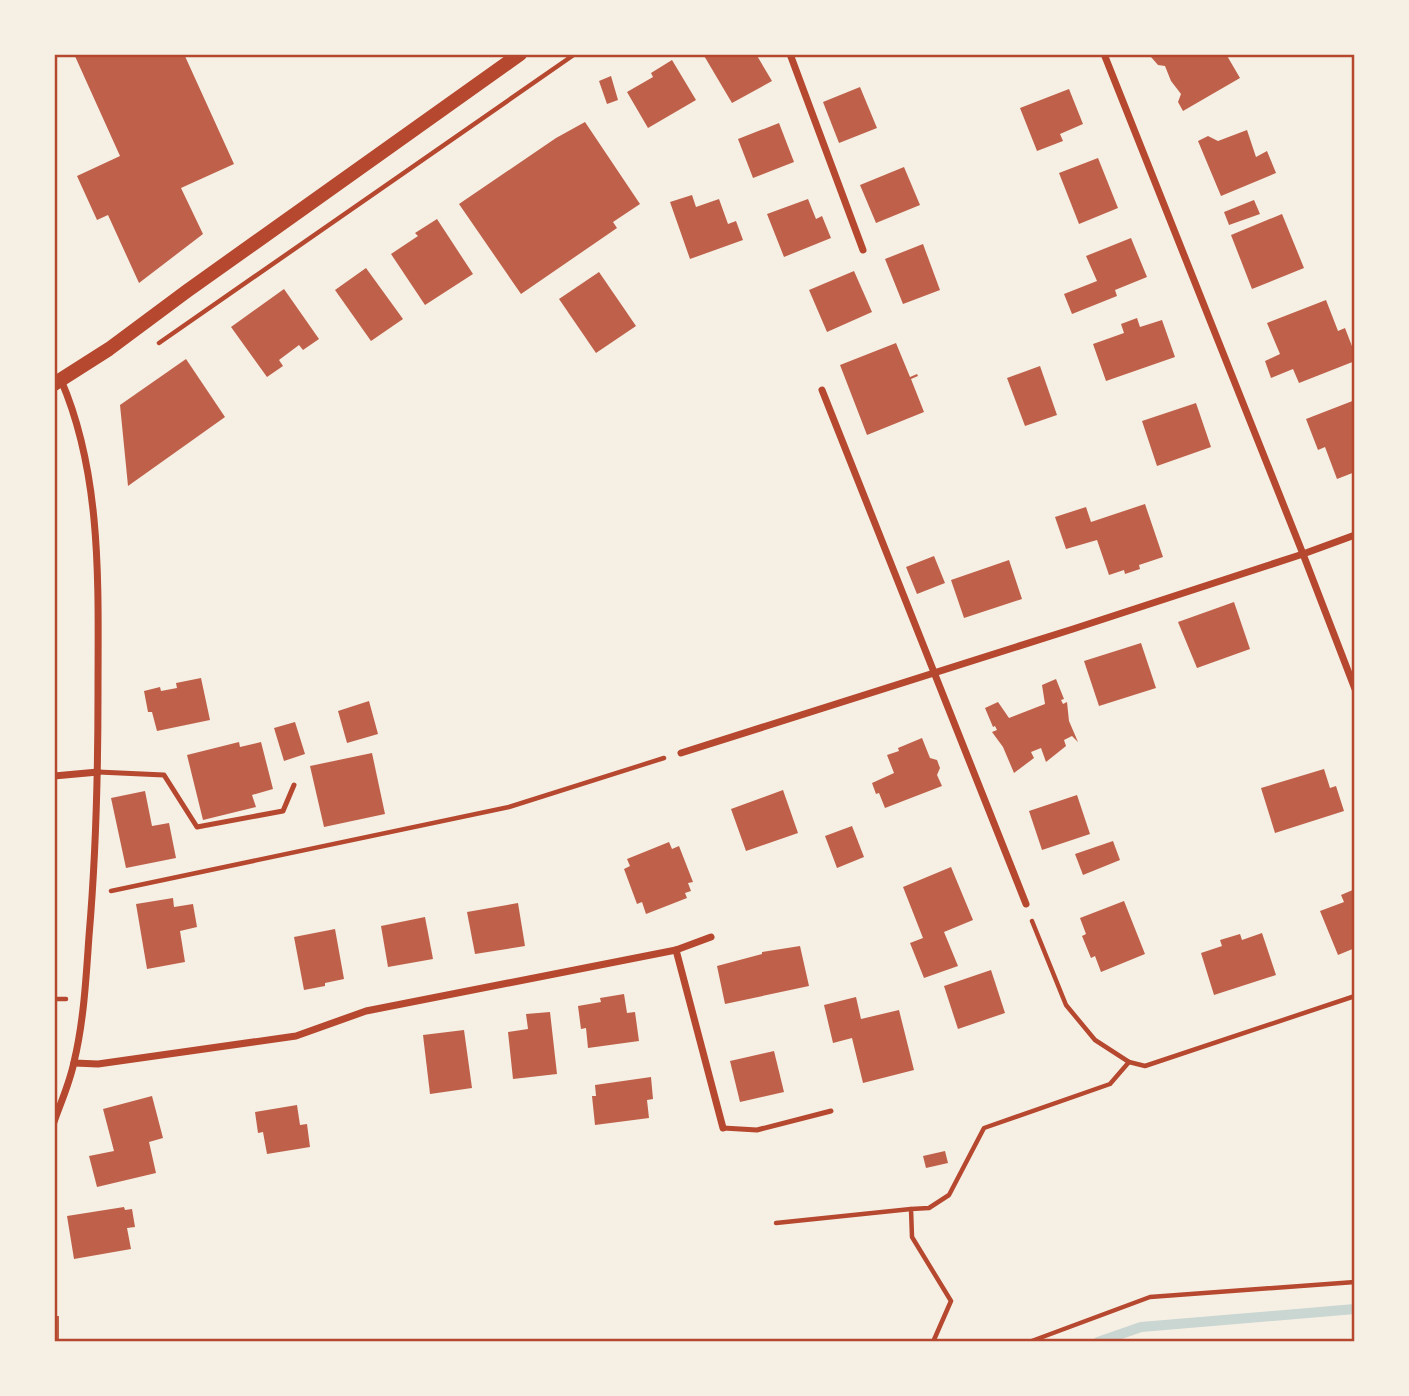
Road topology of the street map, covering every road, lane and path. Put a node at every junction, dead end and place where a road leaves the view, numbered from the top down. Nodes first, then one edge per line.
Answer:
1 (520, 54) edge
2 (575, 54) edge
3 (790, 54) edge
4 (1104, 54) edge
5 (863, 250) dead end
6 (158, 344) dead end
7 (58, 382) edge
8 (822, 390) dead end
9 (1355, 535) edge
10 (1303, 554) junction
11 (934, 672) junction
12 (1355, 689) edge
13 (681, 753) joint
14 (98, 772) junction
15 (54, 776) edge
16 (294, 785) dead end
17 (93, 892) junction
18 (1026, 904) joint
19 (711, 937) dead end
20 (676, 950) junction
21 (1355, 996) edge
22 (1129, 1062) junction
23 (74, 1063) junction
24 (831, 1111) dead end
25 (54, 1122) edge
26 (723, 1128) joint
27 (911, 1209) junction
28 (776, 1223) dead end
29 (1355, 1282) edge
30 (933, 1342) edge
31 (1029, 1342) edge

1 - 7 main road
2 - 6 path
3 - 5 street
4 - 10 street
7 - 14 street
8 - 11 street
9 - 10 street
10 - 11 street
10 - 12 street
11 - 13 street
11 - 18 street
13 - 17 path
14 - 15 street
14 - 16 lane
14 - 17 street
17 - 23 street
18 - 22 path
19 - 20 street
20 - 23 street
20 - 26 street
21 - 22 path
22 - 27 path
23 - 25 street
24 - 26 lane
27 - 28 path
27 - 30 path
29 - 31 path

